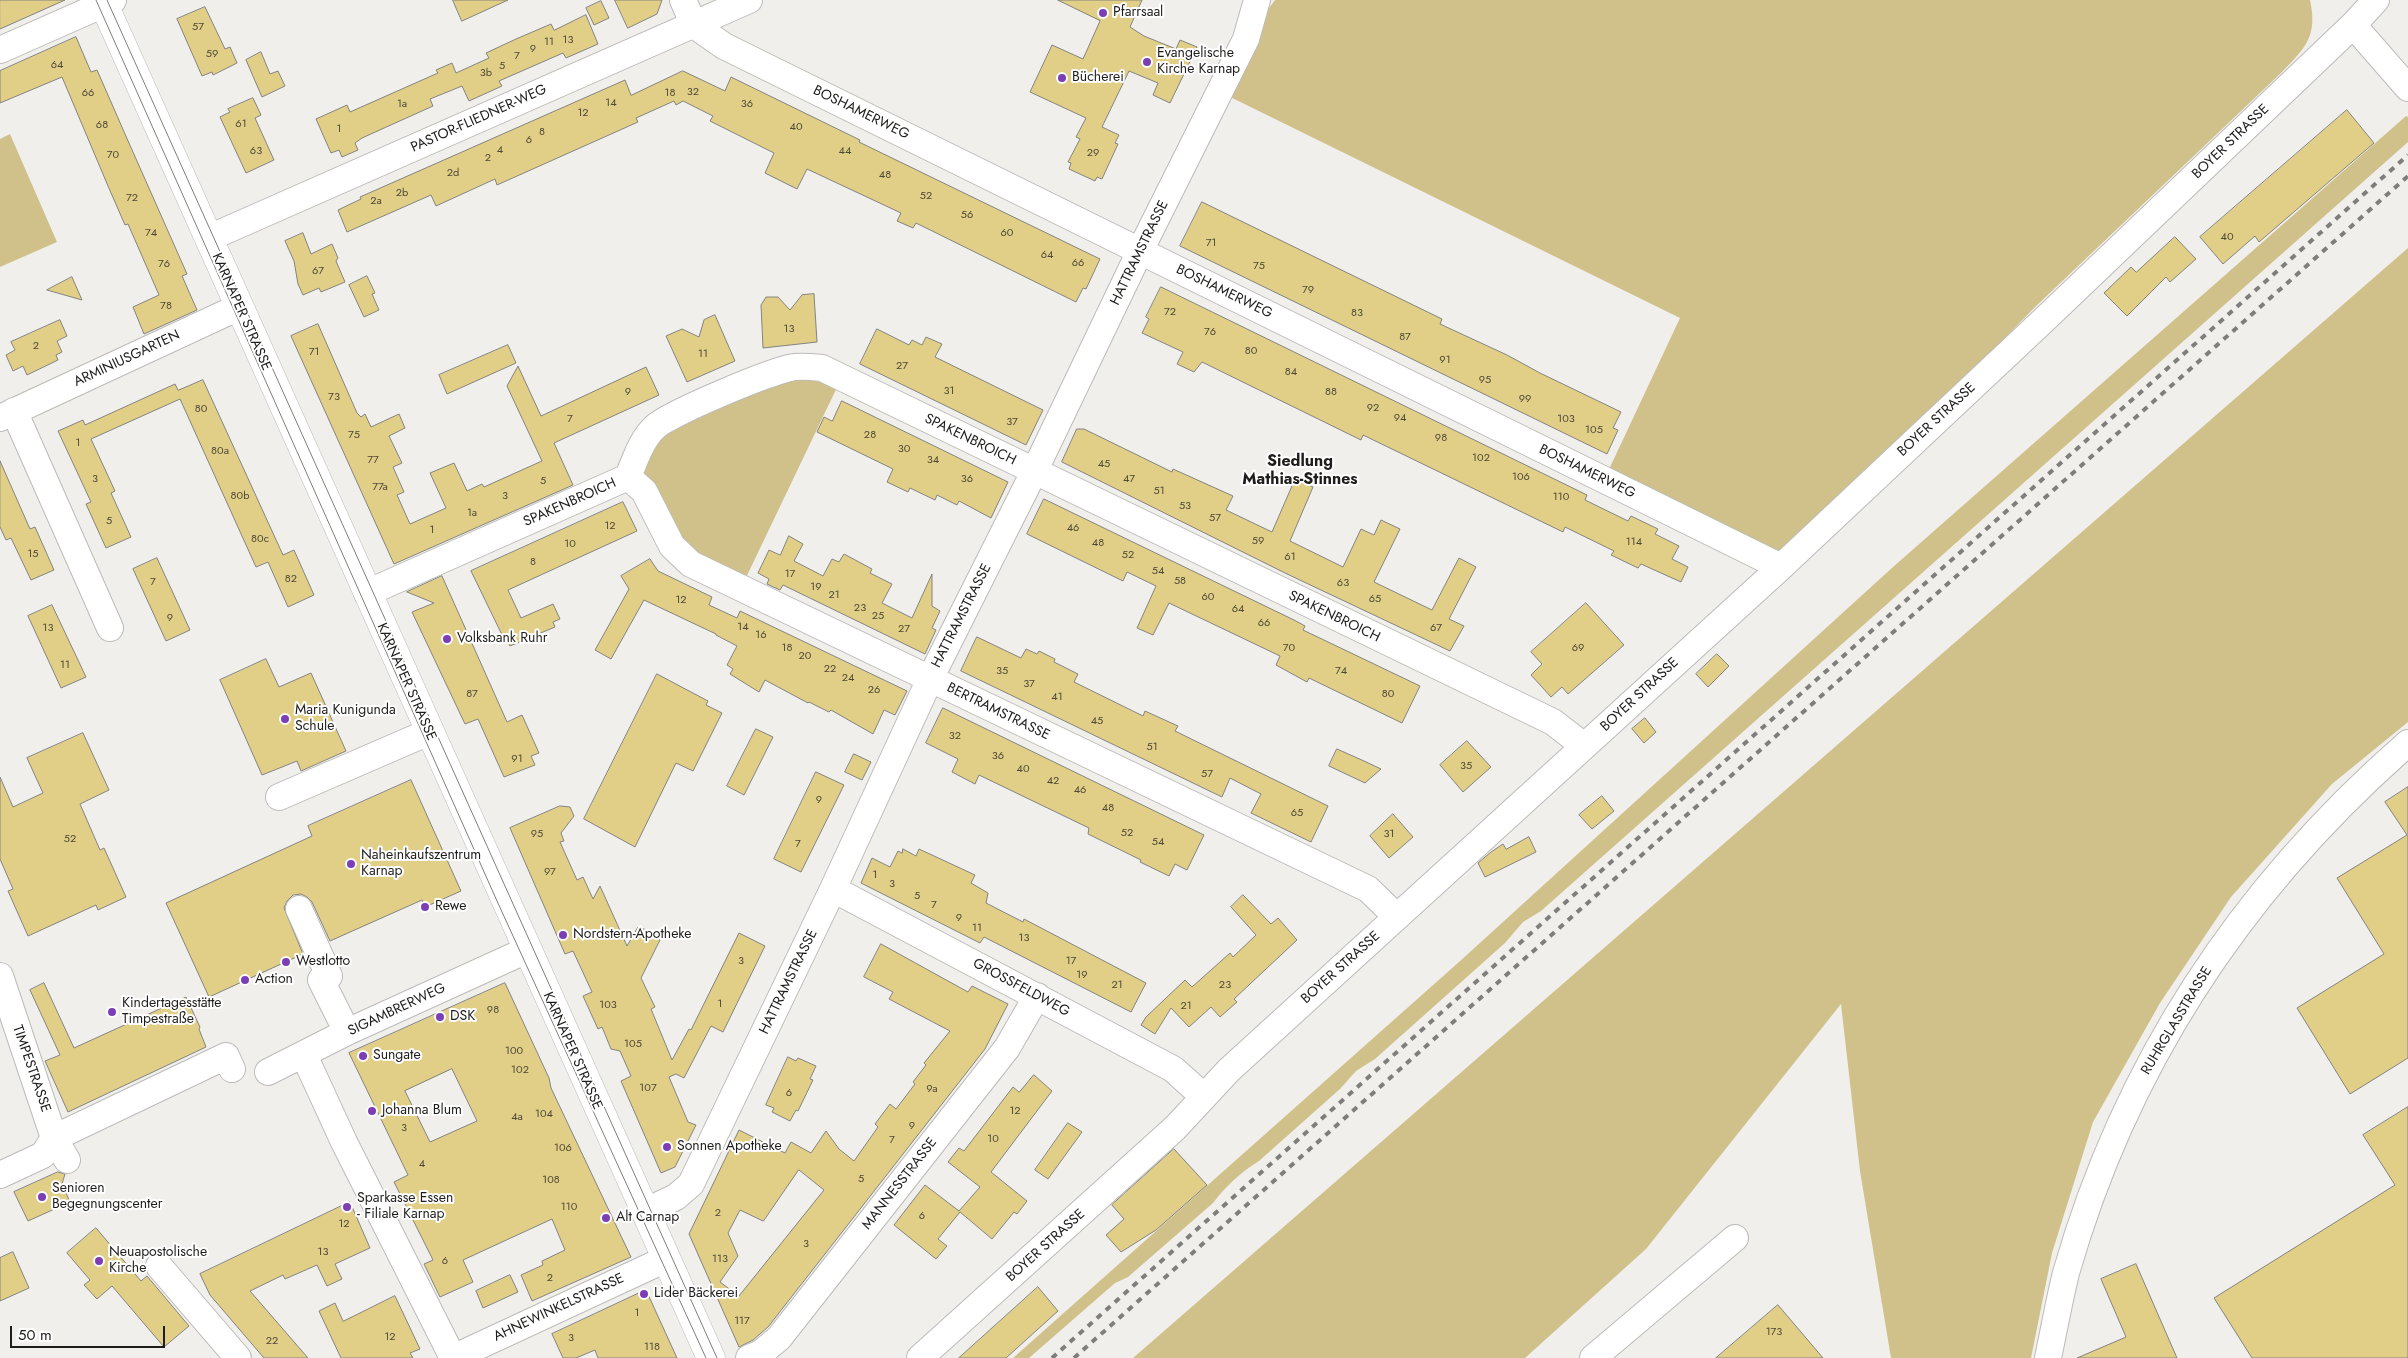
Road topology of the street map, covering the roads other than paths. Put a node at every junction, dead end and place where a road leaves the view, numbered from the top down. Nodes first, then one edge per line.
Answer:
1 (683, 0) edge
2 (749, 0) edge
3 (1257, 0) edge
4 (2376, 0) edge
5 (106, 1) edge
6 (694, 24) junction
7 (2353, 25) junction
8 (0, 50) edge
9 (2408, 88) edge
10 (208, 238) junction
11 (1140, 251) junction
12 (239, 307) junction
13 (7, 415) edge
14 (1034, 472) junction
15 (628, 477) junction
16 (1781, 567) junction
17 (367, 593) junction
18 (110, 628) dead end
19 (930, 679) junction
20 (429, 732) junction
21 (2408, 743) edge
22 (1584, 746) junction
23 (279, 797) dead end
24 (833, 889) junction
25 (299, 909) dead end
26 (1397, 917) junction
27 (527, 950) junction
28 (0, 976) edge
29 (1037, 996) junction
30 (348, 1032) junction
31 (304, 1055) junction
32 (232, 1069) dead end
33 (268, 1072) dead end
34 (1203, 1096) junction
35 (54, 1138) junction
36 (67, 1160) dead end
37 (0, 1174) edge
38 (644, 1212) junction
39 (1735, 1238) dead end
40 (666, 1259) junction
41 (166, 1268) dead end
42 (238, 1358) edge
43 (453, 1358) edge
44 (711, 1358) edge
45 (749, 1358) edge
46 (920, 1358) edge
47 (1593, 1358) edge
48 (2048, 1358) edge

1 - 6 street, BOSHAMERWEG
2 - 6 street, PASTOR-FLIEDNER-WEG
3 - 11 street, HATTRAMSTRASSE
4 - 7 street, BOYER STRASSE
5 - 8 street
5 - 10 main road, KARNAPER STRASSE
6 - 10 street, PASTOR-FLIEDNER-WEG
6 - 11 street, BOSHAMERWEG
7 - 9 street
7 - 16 street, BOYER STRASSE
10 - 12 main road, KARNAPER STRASSE
11 - 14 street, HATTRAMSTRASSE
11 - 16 street, BOSHAMERWEG
12 - 13 street, ARMINIUSGARTEN
12 - 17 main road, KARNAPER STRASSE
13 - 18 street, ARMINIUSGARTEN
14 - 15 street, SPAKENBROICH
14 - 19 street, HATTRAMSTRASSE
14 - 22 street, SPAKENBROICH
15 - 17 street, SPAKENBROICH
15 - 19 street, BERTRAMSTRASSE
16 - 22 street, BOYER STRASSE
17 - 20 main road, KARNAPER STRASSE
19 - 24 street, HATTRAMSTRASSE
19 - 26 street, BERTRAMSTRASSE
20 - 23 street
20 - 27 main road, KARNAPER STRASSE
21 - 48 street, RUHRGLASSTRASSE
22 - 26 street, BOYER STRASSE
24 - 29 street, GROSSFELDWEG
24 - 38 street, HATTRAMSTRASSE
25 - 30 street
26 - 34 street, BOYER STRASSE
27 - 30 street, SIGAMBRERWEG
27 - 38 main road, KARNAPER STRASSE
28 - 35 street, TIMPESTRASSE
29 - 34 street, GROSSFELDWEG
29 - 45 street, MANNESSTRASSE
30 - 31 street, SIGAMBRERWEG
31 - 33 street, SIGAMBRERWEG
31 - 43 street
32 - 35 street
34 - 46 street, BOYER STRASSE
35 - 36 street, TIMPESTRASSE
35 - 37 street
38 - 40 main road, KARNAPER STRASSE
39 - 47 street
40 - 43 street, AHNEWINKELSTRASSE
40 - 44 main road, KARNAPER STRASSE
41 - 42 street

